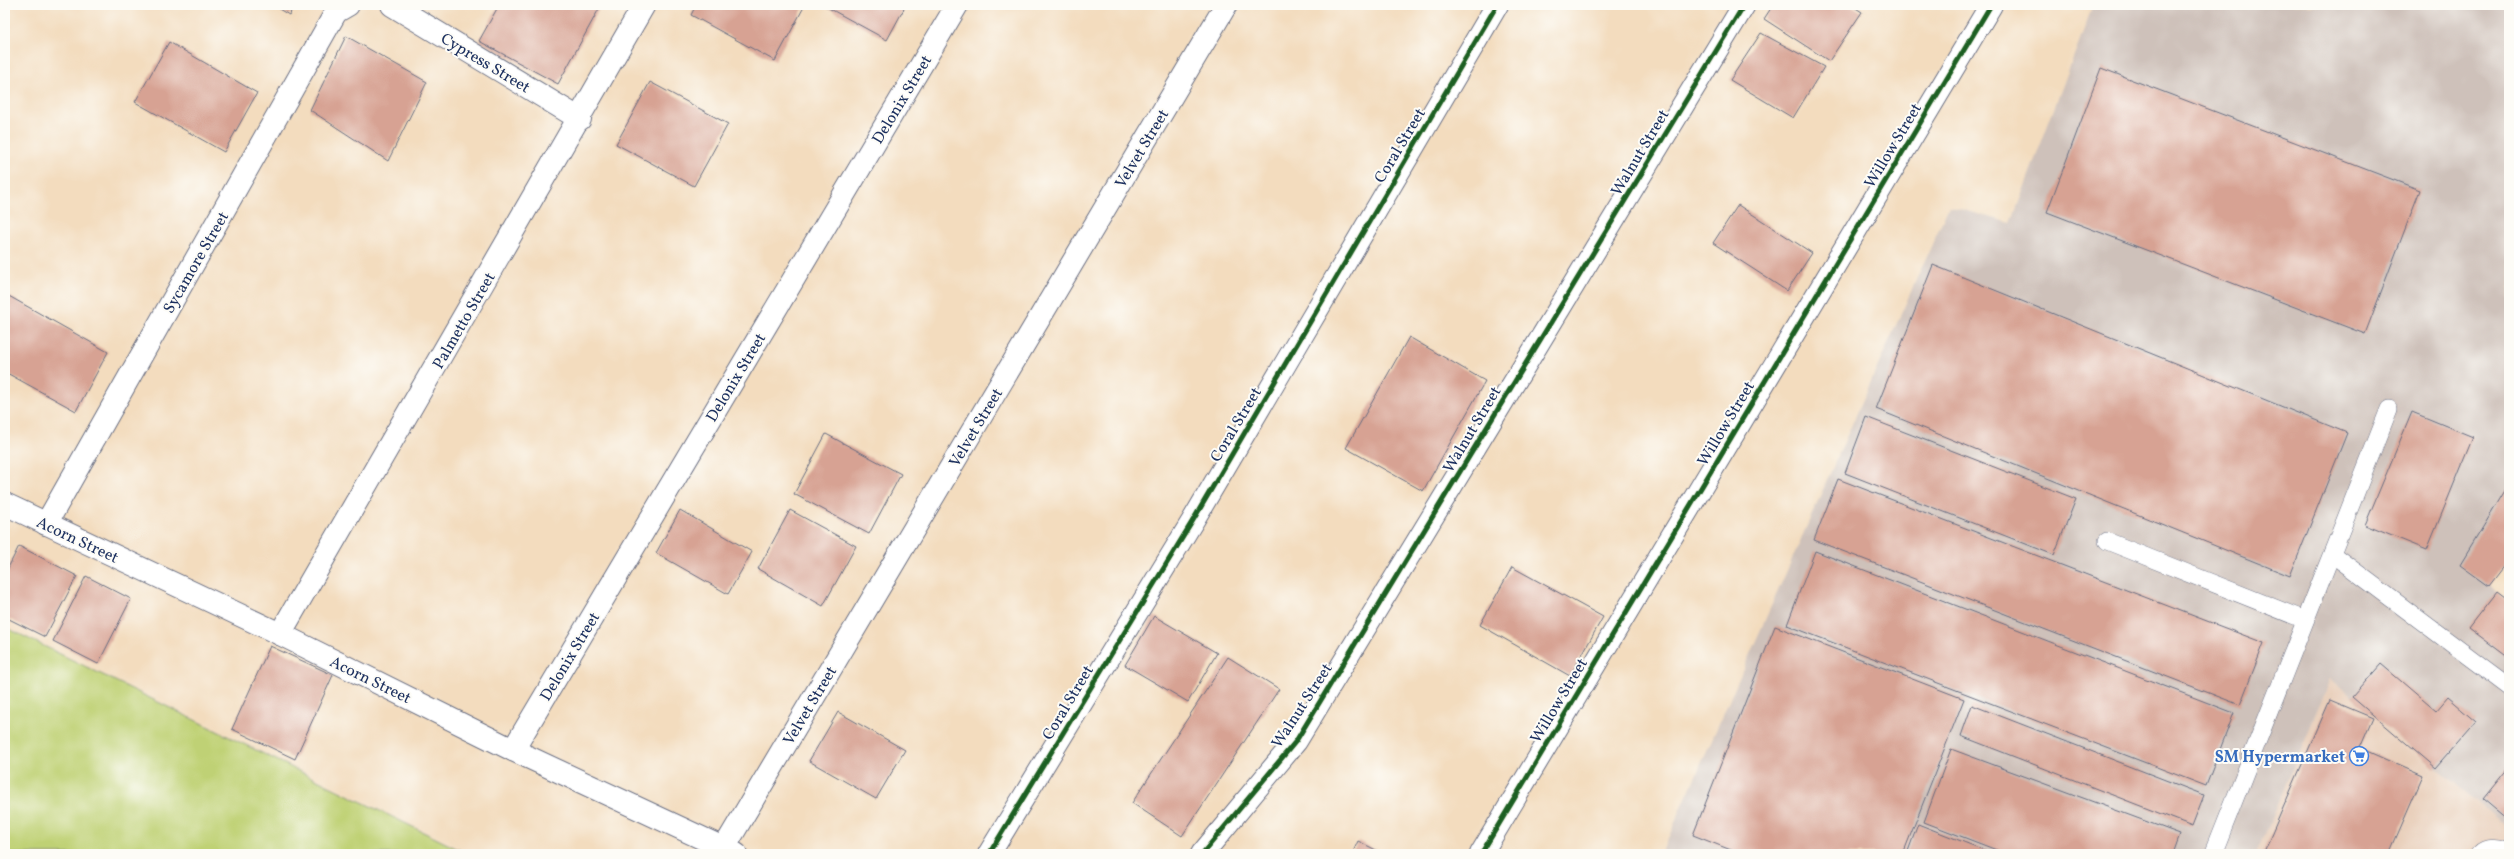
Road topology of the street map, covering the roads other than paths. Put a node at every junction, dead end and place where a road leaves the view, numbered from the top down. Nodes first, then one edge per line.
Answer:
1 (348, 5) edge
2 (392, 5) edge
3 (644, 5) edge
4 (957, 5) edge
5 (1226, 5) edge
6 (1497, 5) edge
7 (1744, 5) edge
8 (1991, 5) edge
9 (580, 119) junction
10 (2389, 409) dead end
11 (5, 504) edge
12 (46, 524) junction
13 (2107, 541) dead end
14 (2332, 554) junction
15 (2305, 620) junction
16 (280, 634) junction
17 (2509, 687) edge
18 (513, 750) junction
19 (730, 851) edge
20 (989, 854) edge
21 (1202, 854) edge
22 (1481, 854) edge
23 (2213, 854) edge
24 (2479, 854) edge
25 (2507, 854) edge

1 - 12 street, Sycamore Street
2 - 9 street, Cypress Street
3 - 9 street, Palmetto Street
4 - 18 street, Delonix Street
5 - 19 street, Velvet Street
6 - 20 street, Coral Street
7 - 21 street, Walnut Street
8 - 22 street, Willow Street
9 - 16 street, Palmetto Street
10 - 14 lane
11 - 12 street, Acorn Street
12 - 16 street, Acorn Street
13 - 15 lane
14 - 15 lane
14 - 17 lane
15 - 23 lane
16 - 18 street, Acorn Street
18 - 19 street, Acorn Street
24 - 25 lane

